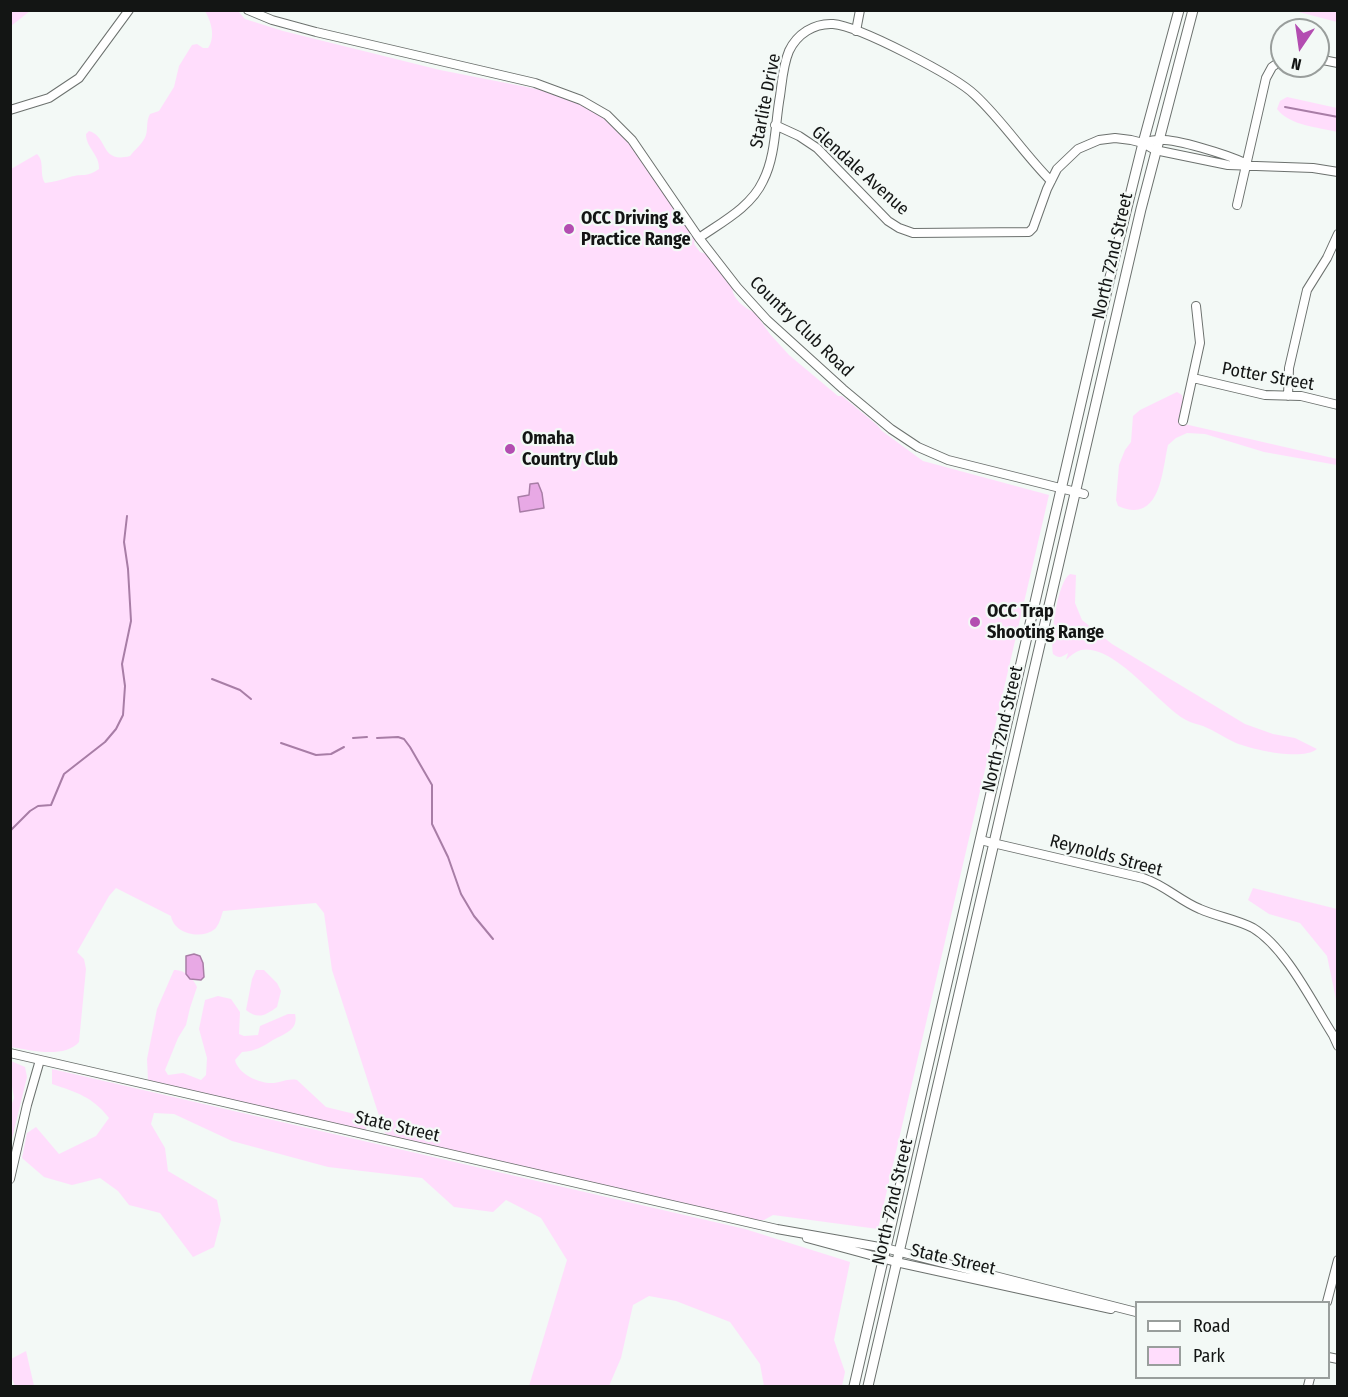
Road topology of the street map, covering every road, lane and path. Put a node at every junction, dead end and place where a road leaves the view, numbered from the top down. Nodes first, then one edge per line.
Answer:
1 (129, 10) edge
2 (248, 10) edge
3 (860, 10) edge
4 (1179, 10) edge
5 (1193, 10) edge
6 (856, 31) junction
7 (1270, 73) edge
8 (10, 110) edge
9 (775, 125) junction
10 (1158, 139) junction
11 (1143, 143) junction
12 (1155, 150) junction
13 (1247, 165) junction
14 (1338, 172) edge
15 (1051, 181) junction
16 (1237, 205) dead end
17 (1338, 234) edge
18 (699, 238) junction
19 (1196, 306) dead end
20 (1193, 378) junction
21 (1288, 396) junction
22 (1338, 405) edge
23 (1183, 421) dead end
24 (1062, 489) junction
25 (1079, 493) junction
26 (980, 840) junction
27 (993, 843) junction
28 (1338, 1047) edge
29 (10, 1053) edge
30 (40, 1060) junction
31 (10, 1179) edge
32 (777, 1229) junction
33 (885, 1248) junction
34 (899, 1252) junction
35 (883, 1259) junction
36 (1338, 1260) edge
37 (896, 1262) junction
38 (1328, 1301) edge
39 (1125, 1309) junction
40 (1135, 1312) edge
41 (854, 1386) edge
42 (868, 1386) edge

1 - 8 street
2 - 18 street, Country Club Road
3 - 6 street
4 - 11 main road, North 72nd Street
5 - 10 main road, North 72nd Street
6 - 9 street, Starlite Drive
6 - 15 street, Starlite Drive
7 - 13 street
9 - 15 street, Glendale Avenue
9 - 18 street, Starlite Drive
10 - 11 street
10 - 12 main road, North 72nd Street
10 - 13 street
11 - 12 street
11 - 15 street
11 - 24 main road, North 72nd Street
12 - 13 street
12 - 25 main road, North 72nd Street
13 - 14 street
13 - 16 street
17 - 21 street
18 - 24 street, Country Club Road
19 - 20 street
20 - 21 street, Potter Street
20 - 23 street
21 - 22 street, Potter Street
24 - 25 street, Country Club Road
24 - 26 main road, North 72nd Street
25 - 27 main road, North 72nd Street
26 - 27 street, Reynolds Street
26 - 33 main road, North 72nd Street
27 - 28 street, Reynolds Street
27 - 34 main road, North 72nd Street
29 - 30 street, State Street
30 - 31 street
30 - 32 street, State Street
32 - 33 street, State Street
32 - 35 street, State Street
33 - 34 street, State Street
33 - 35 main road, North 72nd Street
34 - 37 main road, North 72nd Street
34 - 39 street, State Street
35 - 37 street, State Street
35 - 41 main road, North 72nd Street
36 - 38 street
37 - 39 street, State Street
37 - 42 main road, North 72nd Street
39 - 40 street, State Street

